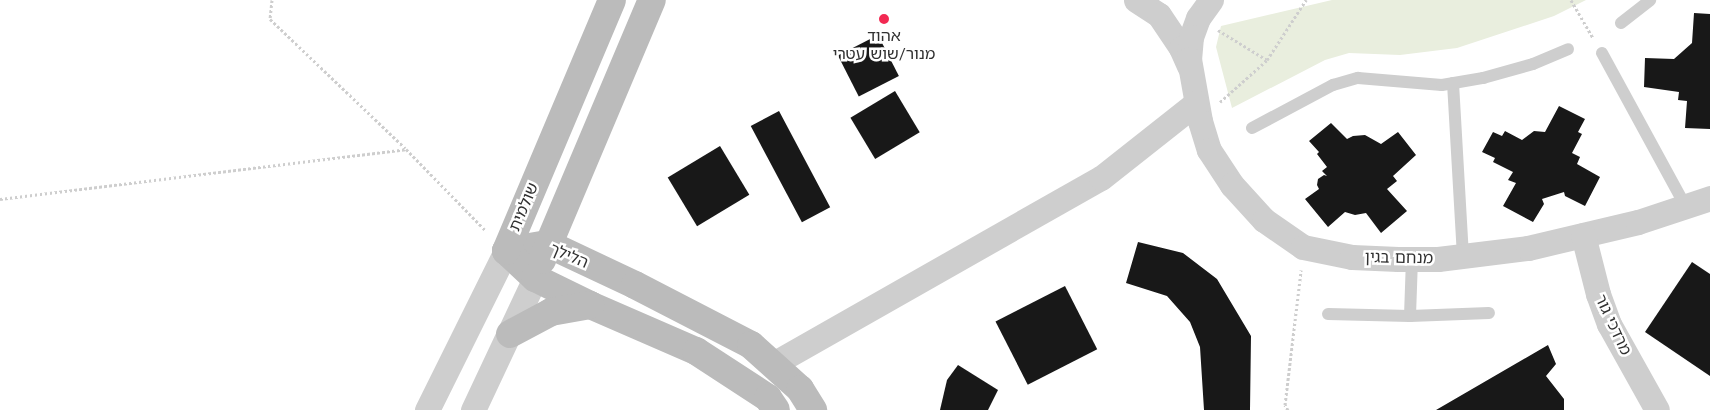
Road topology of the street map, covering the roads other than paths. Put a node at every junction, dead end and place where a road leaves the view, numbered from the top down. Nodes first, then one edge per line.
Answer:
1 (612, 0) edge
2 (652, 0) edge
3 (1136, 0) edge
4 (1650, 0) edge
5 (1205, 9) edge
6 (1621, 23) dead end
7 (1568, 49) dead end
8 (1602, 53) road end
9 (1190, 68) junction
10 (1453, 83) junction
11 (1198, 112) junction
12 (1252, 128) dead end
13 (1710, 198) edge
14 (565, 202) junction
15 (1686, 207) junction
16 (1583, 235) junction
17 (548, 244) junction
18 (506, 252) junction
19 (1463, 255) junction
20 (1412, 259) junction
21 (582, 260) junction
22 (535, 278) junction
23 (590, 305) junction
24 (1488, 313) dead end
25 (1328, 314) dead end
26 (1410, 316) junction
27 (510, 334) junction
28 (773, 364) junction
29 (427, 410) edge
30 (473, 410) edge
31 (776, 410) edge
32 (813, 410) edge
33 (1657, 410) edge

1 - 18 street, שולמית
2 - 14 street
3 - 9 street, מנחם בגין
4 - 6 lane
5 - 9 street, מנחם בגין
7 - 10 lane
8 - 15 lane
9 - 11 street, מנחם בגין
10 - 12 lane
10 - 19 lane
11 - 20 street, מנחם בגין
11 - 28 street
13 - 15 street, מנחם בגין
14 - 17 street
14 - 21 street
15 - 16 street, מנחם בגין
16 - 19 street, מנחם בגין
16 - 33 street, מרדכי גור
17 - 18 street, הלילך
17 - 21 street, הלילך
17 - 22 street
18 - 22 street, הלילך
18 - 29 street, שולמית
19 - 20 street, מנחם בגין
20 - 26 lane
21 - 28 street, הלילך
22 - 23 street, הלילך
22 - 27 street
23 - 27 street
23 - 31 street, הלילך
24 - 26 lane
25 - 26 lane
27 - 30 street
28 - 32 street, הלילך

